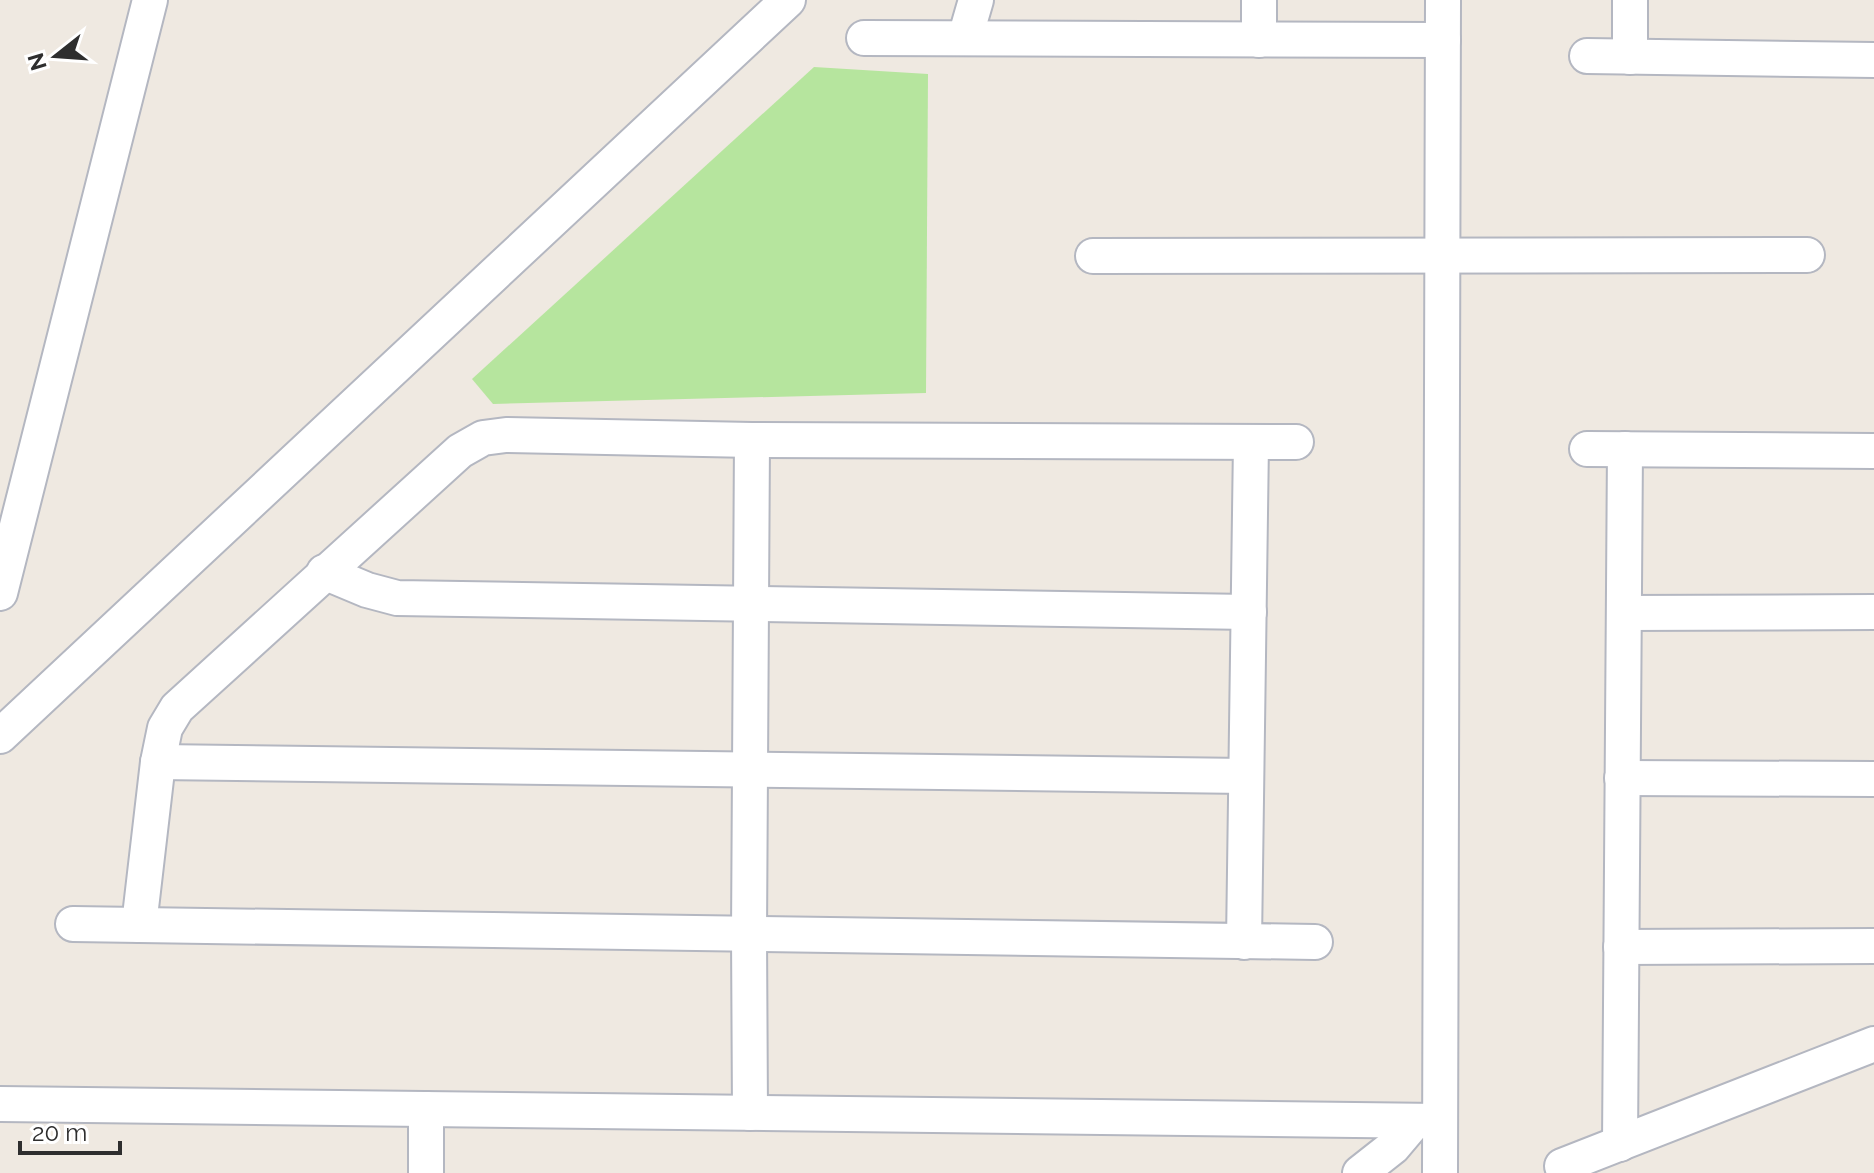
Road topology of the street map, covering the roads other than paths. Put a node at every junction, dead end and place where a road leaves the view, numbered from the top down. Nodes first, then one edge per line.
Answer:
1 (150, 0) edge
2 (788, 0) edge
3 (976, 0) edge
4 (1259, 0) edge
5 (1443, 0) edge
6 (1630, 0) edge
7 (864, 38) dead end
8 (965, 38) junction
9 (1259, 40) junction
10 (1443, 40) junction
11 (1587, 56) dead end
12 (1630, 57) junction
13 (1874, 60) edge
14 (1807, 255) dead end
15 (1093, 256) dead end
16 (1442, 257) junction
17 (752, 440) junction
18 (1251, 442) junction
19 (1296, 442) dead end
20 (1587, 449) dead end
21 (1625, 449) junction
22 (1874, 451) edge
23 (324, 572) junction
24 (0, 593) edge
25 (751, 605) junction
26 (1249, 612) junction
27 (1874, 612) edge
28 (1624, 613) junction
29 (0, 736) edge
30 (158, 762) junction
31 (750, 768) junction
32 (1246, 776) junction
33 (1622, 778) junction
34 (1874, 779) edge
35 (73, 924) dead end
36 (139, 925) junction
37 (749, 934) junction
38 (1244, 942) junction
39 (1315, 942) dead end
40 (1874, 946) edge
41 (1621, 947) junction
42 (1874, 1044) edge
43 (0, 1104) edge
44 (426, 1109) junction
45 (750, 1113) junction
46 (1427, 1121) junction
47 (1620, 1144) junction
48 (1562, 1166) dead end
49 (426, 1173) edge
50 (1360, 1173) edge
51 (1440, 1173) edge

1 - 24 street
2 - 29 street
3 - 8 street
4 - 9 street
5 - 10 street
6 - 12 street
7 - 8 street
8 - 9 street
9 - 10 street
10 - 16 street
11 - 12 street
12 - 13 street
14 - 16 street
15 - 16 street
16 - 46 street
17 - 18 street
17 - 23 street
17 - 25 street
18 - 19 street
18 - 26 street
20 - 21 street
21 - 22 street
21 - 28 street
23 - 25 street
23 - 30 street
25 - 26 street
25 - 31 street
26 - 32 street
27 - 28 street
28 - 33 street
30 - 31 street
30 - 36 street
31 - 32 street
31 - 37 street
32 - 38 street
33 - 34 street
33 - 41 street
35 - 36 street
36 - 37 street
37 - 38 street
37 - 45 street
38 - 39 street
40 - 41 street
41 - 47 street
42 - 47 street
43 - 44 street
44 - 45 street
44 - 49 street
45 - 46 street
46 - 50 street
46 - 51 street
47 - 48 street

